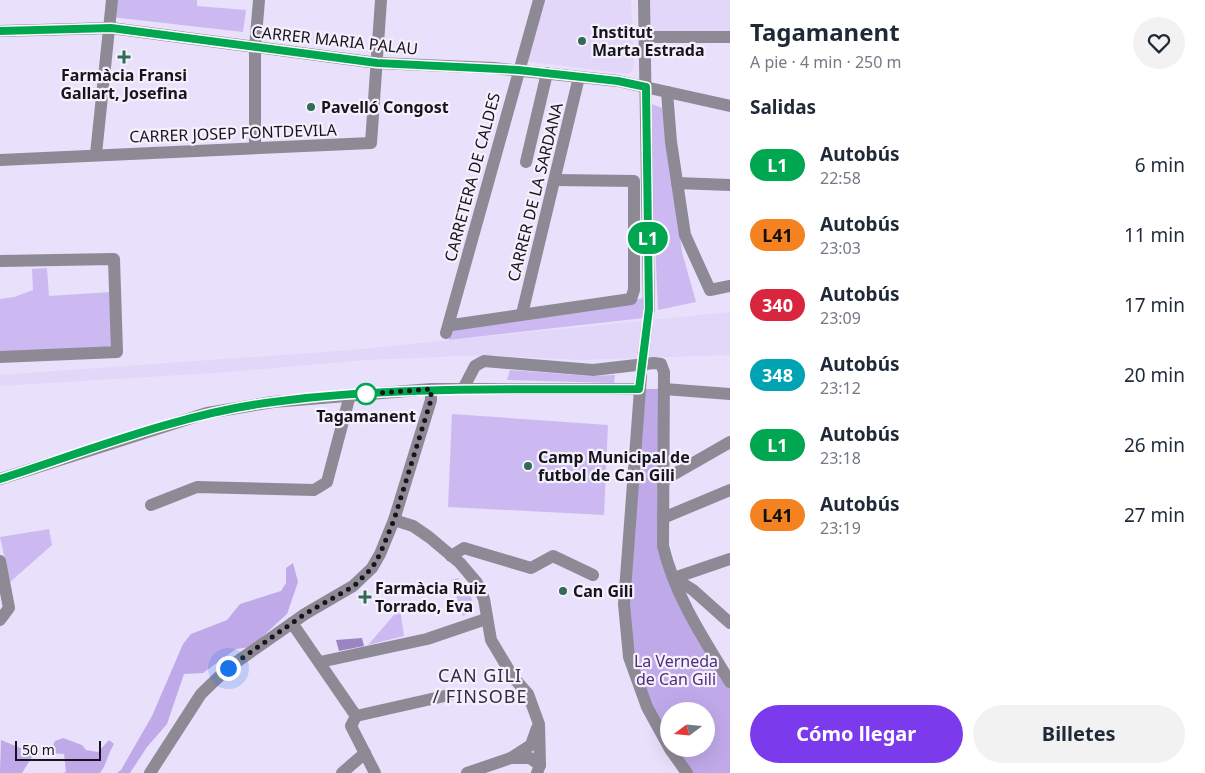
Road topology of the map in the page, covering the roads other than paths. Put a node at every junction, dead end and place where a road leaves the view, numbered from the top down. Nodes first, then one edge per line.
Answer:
1 (112, 0) edge
2 (259, 0) edge
3 (381, 0) edge
4 (539, 0) edge
5 (644, 0) edge
6 (111, 28) junction
7 (0, 31) edge
8 (644, 37) junction
9 (730, 37) edge
10 (256, 48) junction
11 (377, 63) junction
12 (518, 70) junction
13 (548, 73) junction
14 (580, 77) junction
15 (646, 87) junction
16 (667, 92) junction
17 (730, 106) edge
18 (255, 148) junction
19 (96, 154) junction
20 (0, 160) edge
21 (526, 162) dead end
22 (555, 180) junction
23 (677, 183) junction
24 (730, 185) edge
25 (0, 261) edge
26 (730, 286) edge
27 (649, 309) tunnel mouth
28 (522, 314) junction
29 (0, 358) edge
30 (641, 376) tunnel mouth
31 (431, 389) junction
32 (463, 389) junction
33 (639, 389) junction
34 (664, 389) junction
35 (730, 394) edge
36 (350, 395) junction
37 (730, 442) edge
38 (0, 479) edge
39 (662, 481) junction
40 (730, 490) edge
41 (151, 505) dead end
42 (663, 518) junction
43 (394, 520) junction
44 (451, 556) junction
45 (730, 559) edge
46 (0, 561) edge
47 (593, 575) dead end
48 (674, 578) junction
49 (486, 619) junction
50 (0, 620) edge
51 (292, 623) junction
52 (730, 623) edge
53 (320, 662) junction
54 (730, 682) edge
55 (449, 695) dead end
56 (356, 716) junction
57 (539, 724) junction
58 (660, 731) edge
59 (365, 753) junction
60 (511, 758) junction
61 (676, 758) edge
62 (539, 770) edge
63 (150, 773) edge
64 (342, 773) edge
65 (375, 773) edge
66 (467, 773) edge
67 (687, 773) edge

1 - 6 street
2 - 10 street
3 - 11 street
4 - 12 street, CARRETERA DE CALDES
5 - 8 street
6 - 7 street, CARRER MARIA PALAU
6 - 10 street, CARRER MARIA PALAU
6 - 19 street
8 - 9 street
8 - 15 street
10 - 11 street, CARRER MARIA PALAU
10 - 18 street
11 - 12 street, CARRER MARIA PALAU
11 - 18 street, CARRER JOSEP FONTDEVILA
12 - 13 street, CARRER MARIA PALAU
12 - 28 street, CARRETERA DE CALDES
13 - 14 street, CARRER MARIA PALAU
13 - 21 street
14 - 15 street, CARRER MARIA PALAU
14 - 22 street, CARRER DE LA SARDANA
15 - 16 street, CARRER MARIA PALAU
15 - 27 street
16 - 17 street, CARRER MARIA PALAU
16 - 23 street
18 - 19 street, CARRER JOSEP FONTDEVILA
19 - 20 street, CARRER JOSEP FONTDEVILA
22 - 28 street, CARRER DE LA SARDANA
22 - 28 street
23 - 24 street
23 - 26 street
25 - 29 street
30 - 33 street
31 - 32 street
31 - 36 street
31 - 43 street
32 - 33 street
32 - 34 street
33 - 58 street
34 - 35 street
34 - 39 street
36 - 38 street
36 - 41 street
37 - 39 street
39 - 42 street
40 - 42 street
42 - 48 street
43 - 44 street
43 - 51 street
44 - 47 street
44 - 49 street
45 - 48 street
46 - 50 street
48 - 52 street
48 - 54 street
49 - 53 street
49 - 57 street
51 - 53 street
51 - 63 street
53 - 56 street
55 - 56 street
56 - 59 street
57 - 60 street
57 - 62 street
59 - 64 street
59 - 65 street
60 - 62 street
60 - 66 street
61 - 67 street

